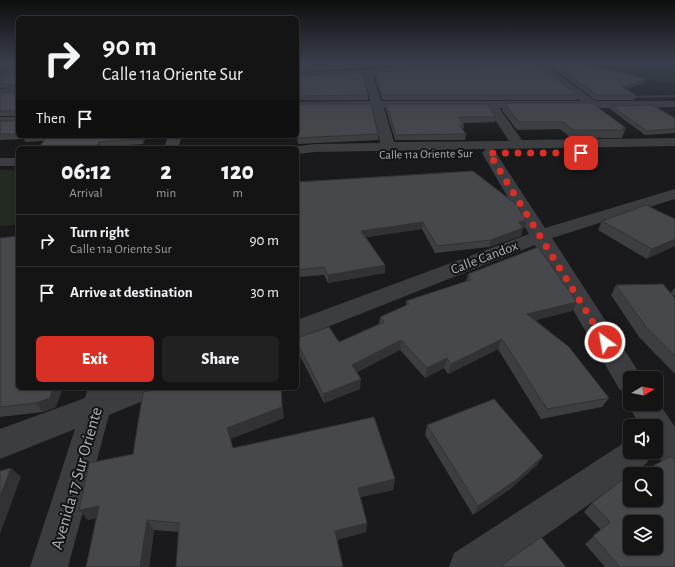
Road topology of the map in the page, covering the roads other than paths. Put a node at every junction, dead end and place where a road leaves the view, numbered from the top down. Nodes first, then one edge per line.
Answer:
1 (372, 88) edge
2 (571, 88) edge
3 (0, 92) edge
4 (16, 93) edge
5 (377, 104) junction
6 (490, 104) junction
7 (592, 104) junction
8 (675, 104) edge
9 (299, 105) edge
10 (609, 117) edge
11 (0, 121) edge
12 (16, 121) edge
13 (627, 130) dead end
14 (644, 142) junction
15 (675, 142) edge
16 (518, 144) junction
17 (388, 146) junction
18 (299, 150) edge
19 (658, 152) junction
20 (675, 152) edge
21 (489, 153) junction
22 (299, 156) edge
23 (0, 162) edge
24 (16, 162) edge
25 (675, 194) edge
26 (540, 236) junction
27 (299, 329) edge
28 (623, 371) edge
29 (135, 390) edge
30 (100, 397) edge
31 (0, 444) edge
32 (633, 459) edge
33 (50, 567) edge
34 (468, 567) edge

1 - 5 street
2 - 7 street
3 - 4 street
5 - 6 street
5 - 9 street
5 - 17 street
6 - 7 street
6 - 16 street
7 - 8 street
7 - 10 street
11 - 12 street
13 - 14 street
14 - 15 street, Calle 11a Oriente Sur
14 - 16 street, Calle 11a Oriente Sur
14 - 19 street
16 - 17 street, Calle 11a Oriente Sur
17 - 18 street, Calle 11a Oriente Sur
19 - 20 street, Calle 11a Oriente Sur
19 - 21 street, Calle 11a Oriente Sur
21 - 22 street, Calle 11a Oriente Sur
21 - 26 street
23 - 24 street
25 - 26 street, Calle Candox
26 - 27 street, Calle Candox
26 - 28 street
29 - 30 street
30 - 31 street
30 - 33 street, Avenida 17 Sur Oriente
32 - 34 street

